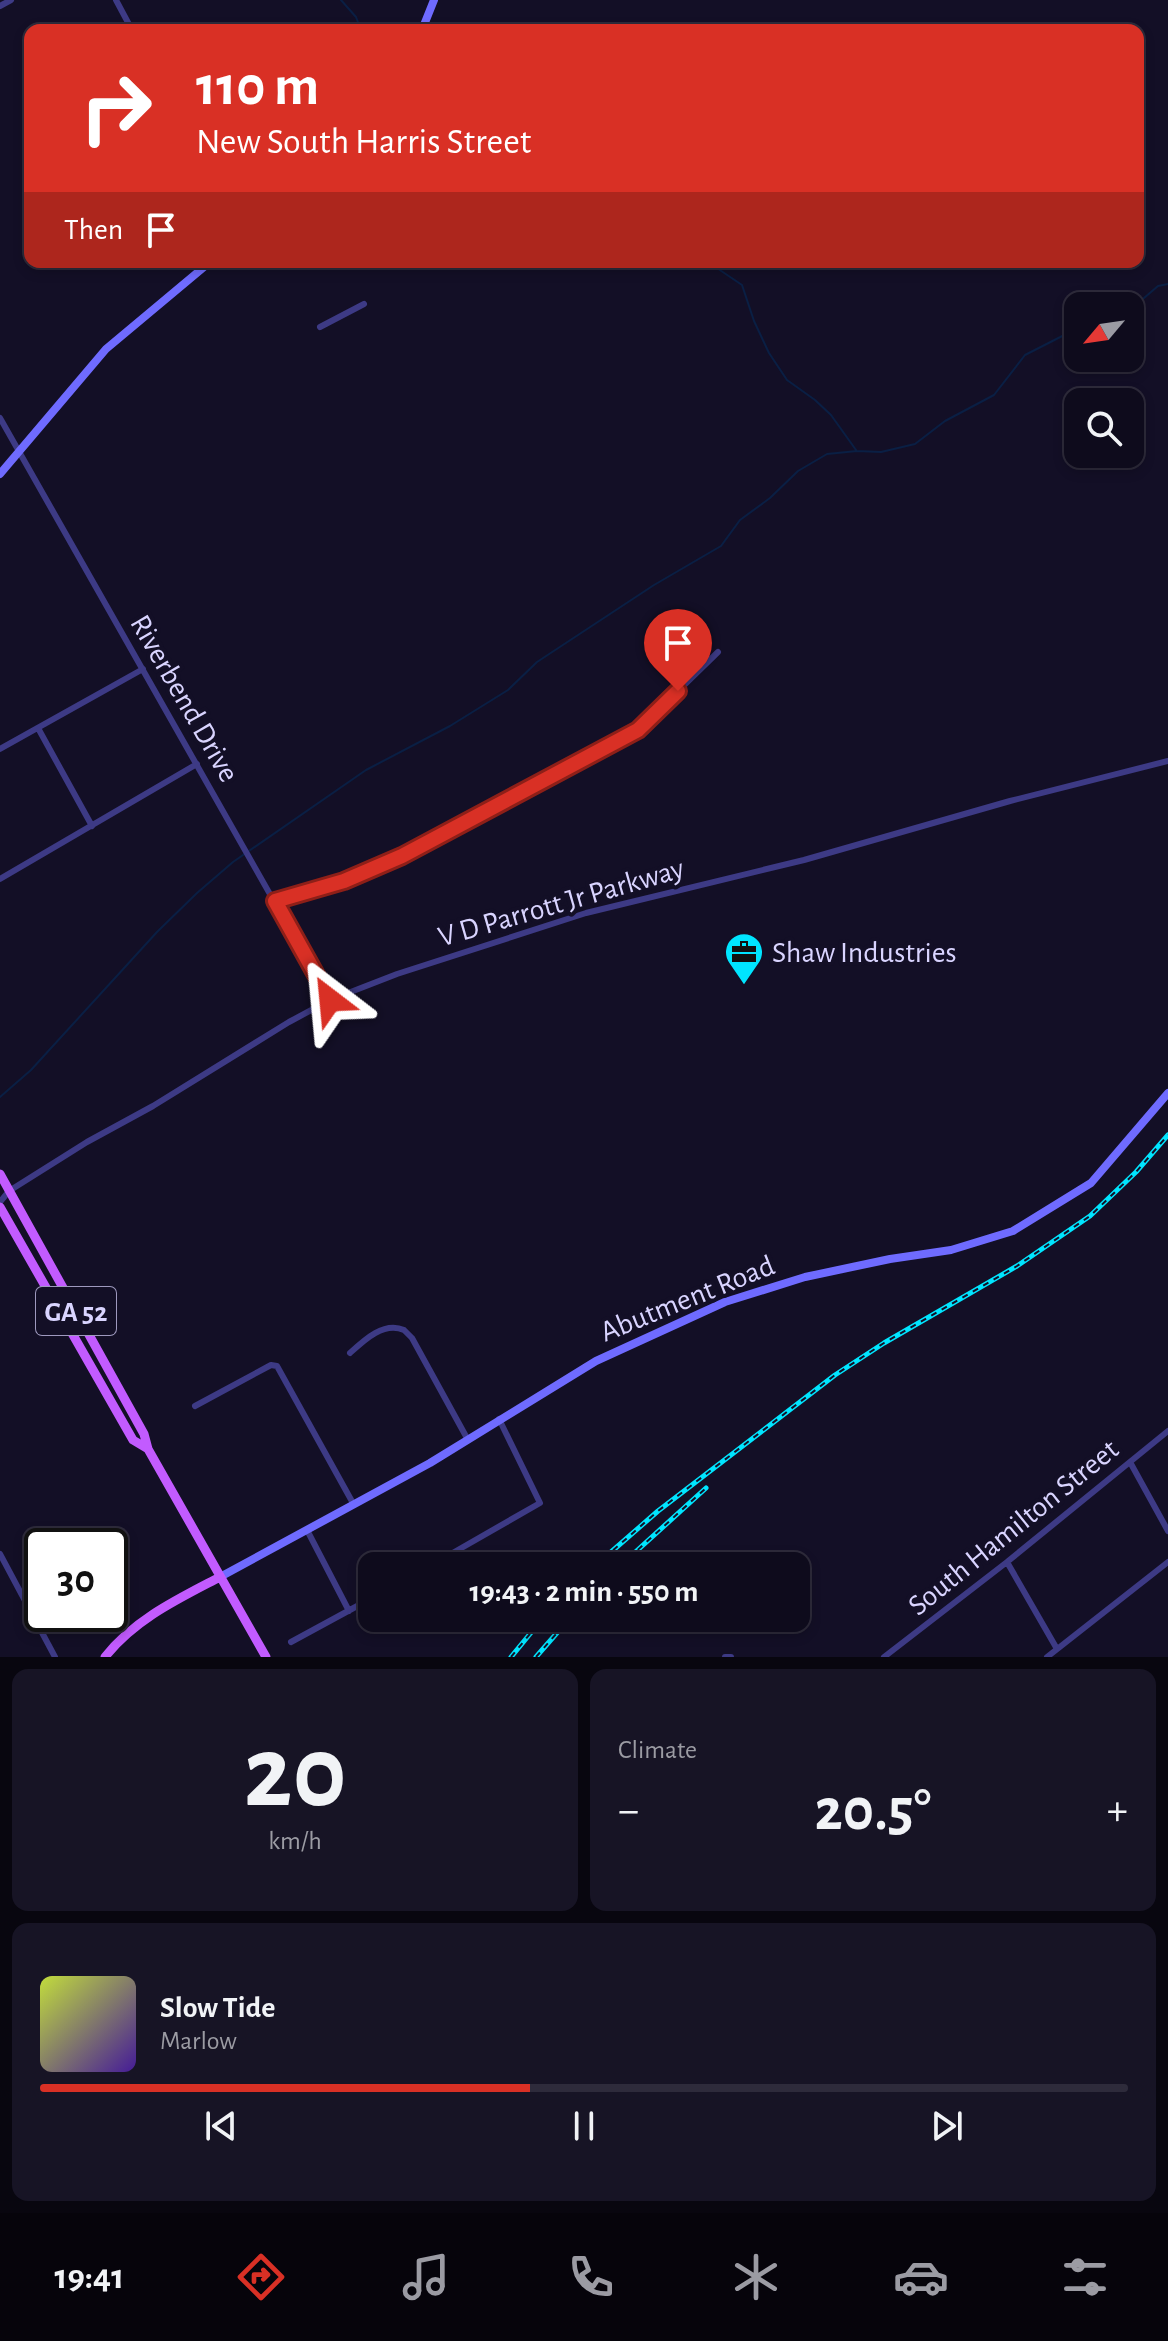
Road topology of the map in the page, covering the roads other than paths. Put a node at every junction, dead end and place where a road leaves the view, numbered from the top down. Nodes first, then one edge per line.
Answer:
1 (11, 0) edge
2 (116, 0) edge
3 (434, 0) edge
4 (0, 6) edge
5 (129, 24) edge
6 (424, 24) edge
7 (203, 268) edge
8 (364, 304) dead end
9 (320, 327) dead end
10 (0, 418) edge
11 (20, 451) junction
12 (0, 474) edge
13 (718, 652) dead end
14 (143, 669) junction
15 (38, 728) junction
16 (0, 749) edge
17 (1168, 761) edge
18 (197, 764) junction
19 (92, 826) junction
20 (0, 879) edge
21 (275, 901) junction
22 (330, 1000) junction
23 (1168, 1093) edge
24 (0, 1174) edge
25 (9, 1191) junction
26 (0, 1205) edge
27 (350, 1353) dead end
28 (195, 1406) dead end
29 (499, 1419) junction
30 (1168, 1431) edge
31 (468, 1440) junction
32 (148, 1449) junction
33 (1130, 1462) junction
34 (354, 1505) junction
35 (307, 1530) junction
36 (1168, 1531) edge
37 (454, 1552) edge
38 (0, 1554) edge
39 (1007, 1562) junction
40 (1168, 1562) edge
41 (220, 1577) junction
42 (358, 1606) edge
43 (349, 1611) junction
44 (291, 1642) dead end
45 (1057, 1649) junction
46 (55, 1657) edge
47 (105, 1657) edge
48 (266, 1657) edge
49 (884, 1657) edge
50 (1047, 1657) edge

1 - 4 street
2 - 5 street
3 - 6 main road
7 - 11 main road
8 - 9 street
10 - 11 street, Riverbend Drive
11 - 12 main road
11 - 14 street, Riverbend Drive
13 - 21 street
14 - 15 street
14 - 18 street, Riverbend Drive
15 - 16 street
15 - 19 street
17 - 22 street, V D Parrott Jr Parkway
18 - 19 street
18 - 21 street, Riverbend Drive
19 - 20 street
21 - 22 street, Riverbend Drive
22 - 25 street, V D Parrott Jr Parkway
23 - 29 main road, Abutment Road
24 - 25 main road, GA 52
25 - 26 street, V D Parrott Jr Parkway
25 - 32 main road, GA 52
26 - 32 main road, GA 52
27 - 31 street
28 - 34 street
29 - 31 main road, Abutment Road
29 - 37 street
30 - 33 street, South Hamilton Street
31 - 34 main road, Abutment Road
32 - 41 main road, GA 52
33 - 36 street
33 - 39 street, South Hamilton Street
34 - 35 main road, Abutment Road
35 - 41 main road, Abutment Road
35 - 43 street
38 - 46 street
39 - 45 street
39 - 49 street, South Hamilton Street
40 - 45 street
41 - 47 main road
41 - 48 main road, GA 52
42 - 43 street
43 - 44 street
45 - 50 street

